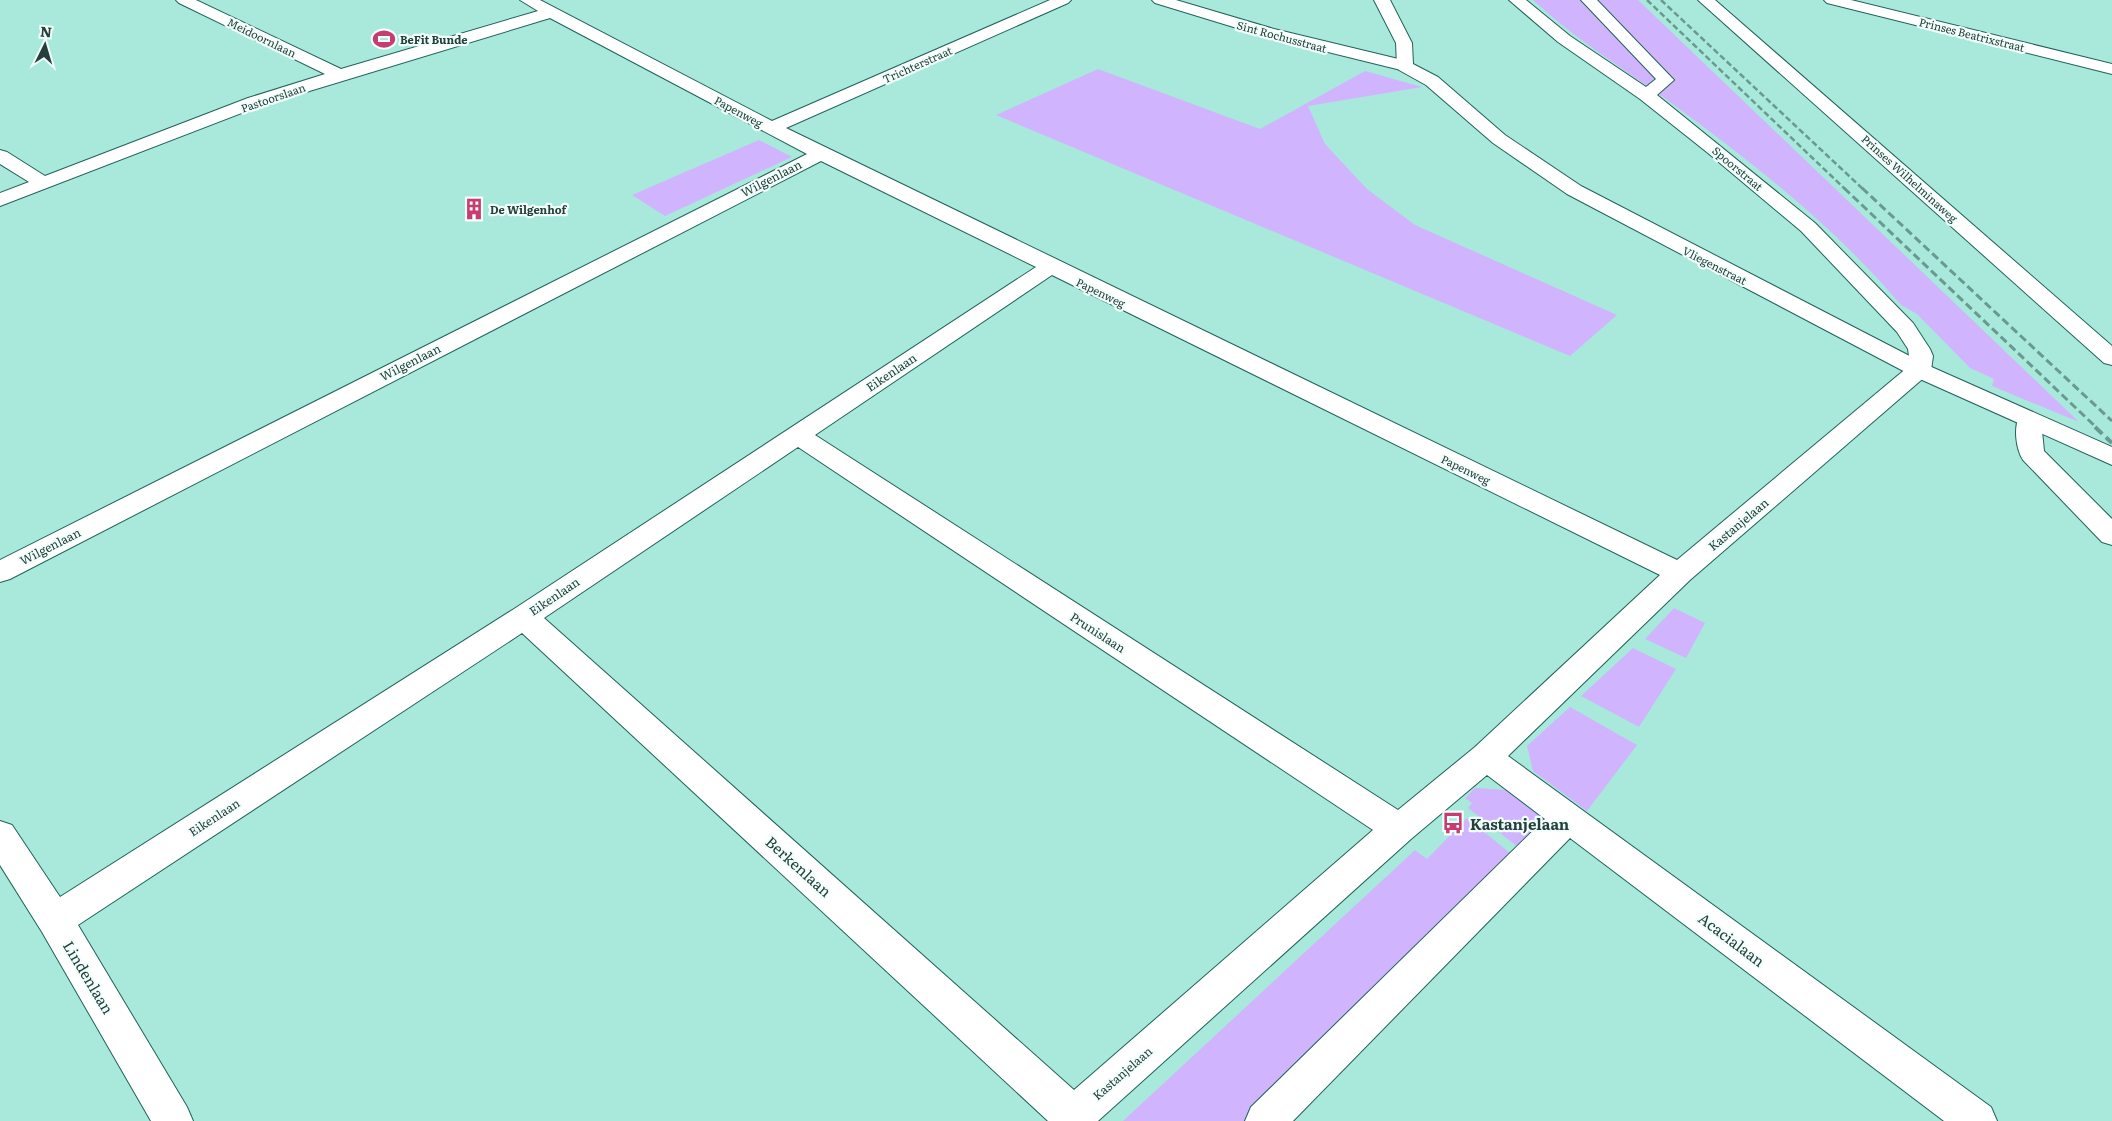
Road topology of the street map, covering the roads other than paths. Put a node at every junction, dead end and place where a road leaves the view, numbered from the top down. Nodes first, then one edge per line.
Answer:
1 (184, 0) edge
2 (528, 0) edge
3 (1063, 0) edge
4 (1160, 0) edge
5 (1382, 0) edge
6 (1517, 0) edge
7 (1589, 0) edge
8 (1706, 0) edge
9 (1832, 0) edge
10 (552, 12) junction
11 (1406, 66) junction
12 (2112, 69) edge
13 (334, 76) junction
14 (1646, 95) junction
15 (771, 128) junction
16 (821, 154) junction
17 (0, 156) edge
18 (43, 182) junction
19 (0, 200) edge
20 (1050, 267) junction
21 (2112, 358) edge
22 (1919, 370) junction
23 (2029, 421) junction
24 (798, 435) junction
25 (2112, 457) edge
26 (2112, 535) edge
27 (0, 572) edge
28 (1680, 573) junction
29 (524, 616) junction
30 (1486, 757) junction
31 (1568, 818) junction
32 (1399, 829) junction
33 (0, 836) edge
34 (55, 920) junction
35 (1071, 1119) edge
36 (174, 1121) edge
37 (1265, 1121) edge
38 (1977, 1121) edge

1 - 13 street, Meidoornlaan
2 - 10 street, Papenweg
3 - 15 street, Trichterstraat
4 - 11 street, Sint Rochusstraat
5 - 11 street
6 - 14 street, Spoorstraat
7 - 14 street
8 - 21 street, Prinses Wilhelminaweg
9 - 12 street, Prinses Beatrixstraat
10 - 13 street, Pastoorslaan
10 - 15 street, Papenweg
11 - 22 street, Vliegenstraat
13 - 18 street, Pastoorslaan
14 - 22 street, Spoorstraat
15 - 16 street, Papenweg
16 - 20 street, Papenweg
16 - 27 street, Wilgenlaan
17 - 18 street
18 - 19 street, Pastoorslaan
20 - 24 street, Eikenlaan
20 - 28 street, Papenweg
22 - 23 street, Vliegenstraat
22 - 28 street, Kastanjelaan
23 - 25 street, Vliegenstraat
23 - 26 street
24 - 29 street, Eikenlaan
24 - 32 street, Prunislaan
28 - 30 street, Kastanjelaan
29 - 34 street, Eikenlaan
29 - 35 street, Berkenlaan
30 - 31 street, Acacialaan
30 - 32 street, Kastanjelaan
31 - 37 street
31 - 38 street, Acacialaan
32 - 35 street, Kastanjelaan
33 - 34 street, Lindenlaan
34 - 36 street, Lindenlaan

